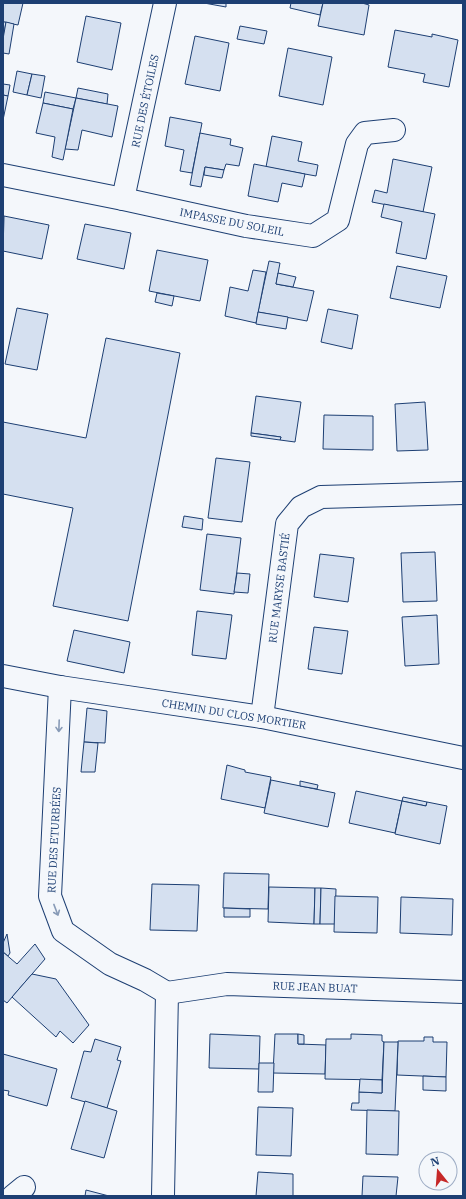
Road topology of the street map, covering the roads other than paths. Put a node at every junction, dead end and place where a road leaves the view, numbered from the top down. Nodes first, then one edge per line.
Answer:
1 (165, 3) edge
2 (394, 130) dead end
3 (3, 175) edge
4 (123, 199) junction
5 (463, 493) edge
6 (3, 676) edge
7 (60, 687) junction
8 (262, 717) junction
9 (463, 758) edge
10 (167, 992) junction
11 (463, 992) edge
12 (163, 1196) edge

1 - 4 street, RUE DES ÉTOILES
2 - 4 street, IMPASSE DU SOLEIL
3 - 4 street, IMPASSE DU SOLEIL
5 - 8 street, RUE MARYSE BASTIÉ
6 - 7 street, CHEMIN DU CLOS MORTIER
7 - 8 street, CHEMIN DU CLOS MORTIER
7 -> 10 street, RUE DES ETURBÉES
8 - 9 street, CHEMIN DU CLOS MORTIER
10 - 11 street, RUE JEAN BUAT
10 - 12 street

